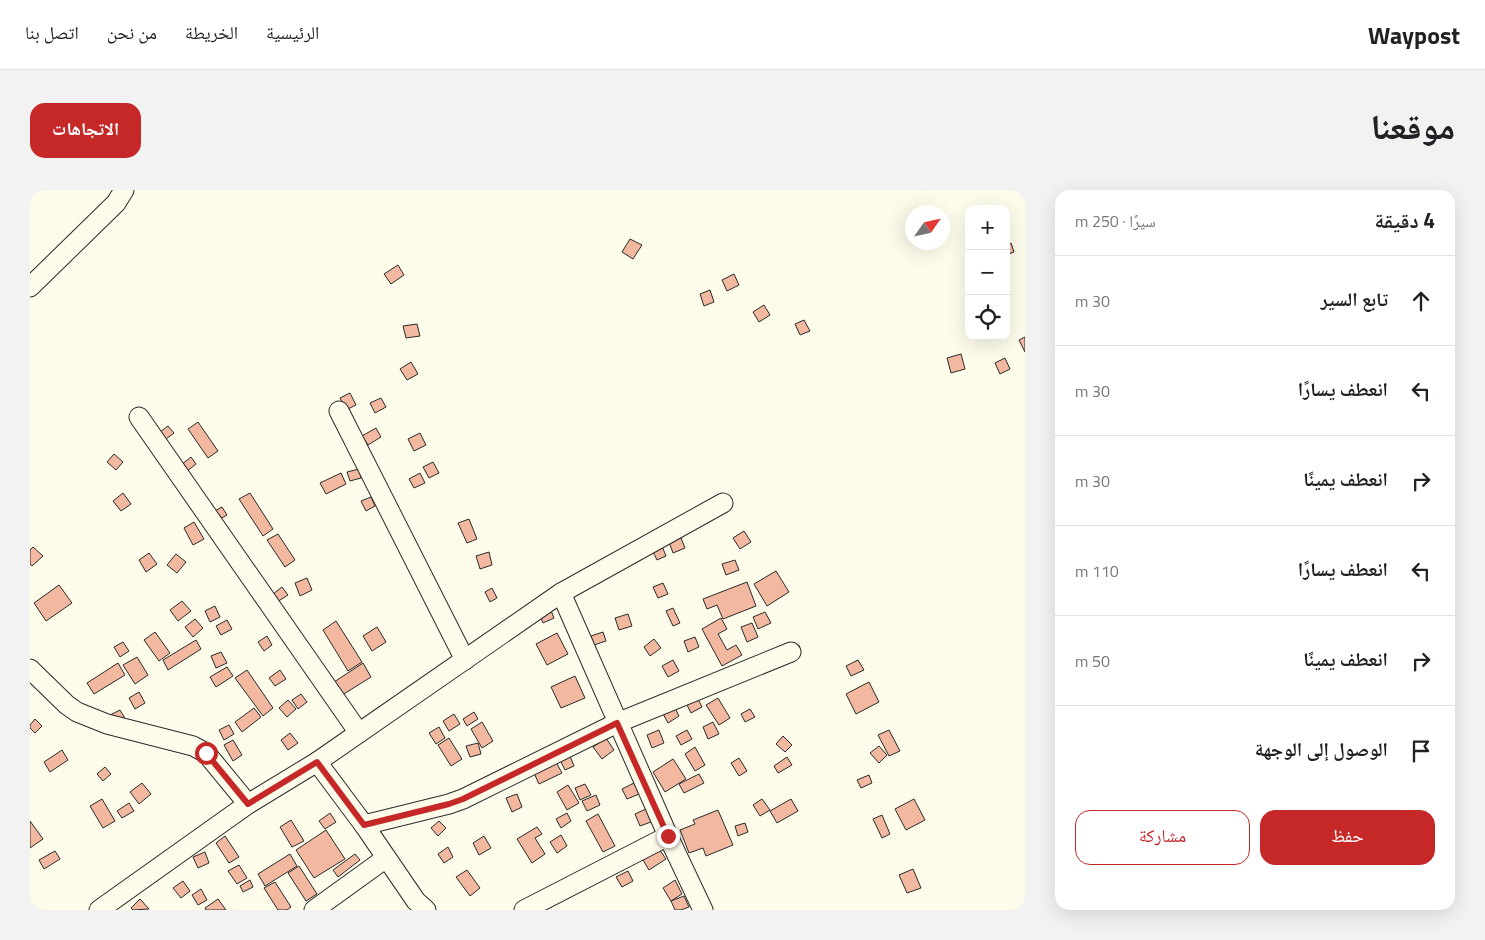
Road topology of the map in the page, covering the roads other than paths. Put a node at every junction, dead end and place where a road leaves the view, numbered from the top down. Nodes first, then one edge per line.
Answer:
1 (124, 190) edge
2 (30, 287) edge
3 (339, 411) dead end
4 (139, 417) dead end
5 (723, 502) dead end
6 (561, 593) junction
7 (791, 652) dead end
8 (465, 660) junction
9 (30, 669) edge
10 (617, 723) junction
11 (359, 733) junction
12 (317, 762) junction
13 (248, 804) junction
14 (364, 825) junction
15 (668, 836) junction
16 (386, 858) junction
17 (99, 910) edge
18 (314, 910) edge
19 (426, 910) edge
20 (524, 910) edge
21 (703, 910) edge

1 - 2 street
3 - 8 street
4 - 11 street
5 - 6 street
6 - 8 street
6 - 10 street
7 - 10 street
8 - 11 street
9 - 13 street
10 - 14 street
10 - 15 street
11 - 12 street
12 - 13 street
12 - 14 street
13 - 17 street
14 - 16 street
15 - 20 street
15 - 21 street
16 - 18 street
16 - 19 street

